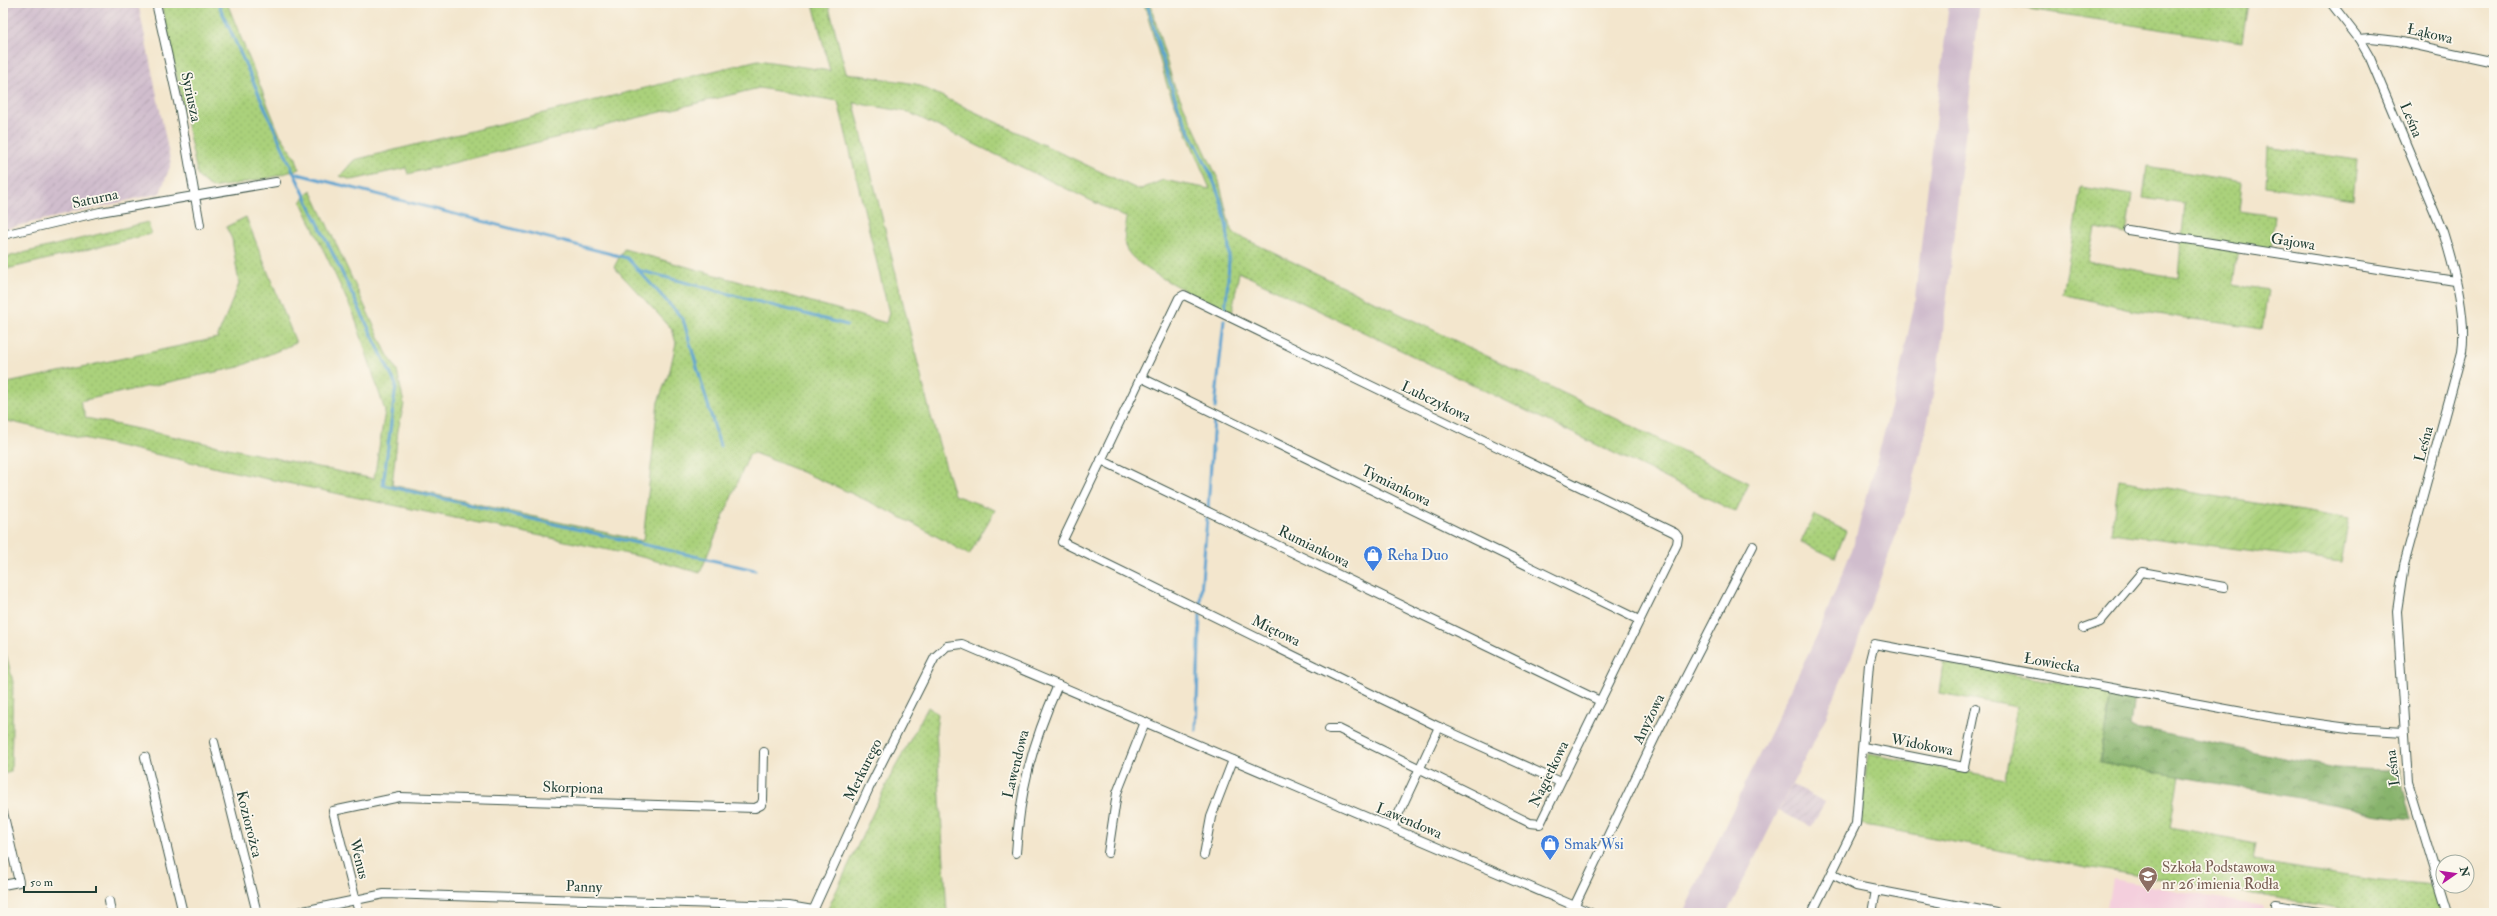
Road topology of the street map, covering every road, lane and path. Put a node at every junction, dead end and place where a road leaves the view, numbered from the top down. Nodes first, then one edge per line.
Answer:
1 (156, 3) edge
2 (2330, 3) edge
3 (2359, 39) junction
4 (2494, 62) edge
5 (276, 182) dead end
6 (194, 196) junction
7 (200, 225) dead end
8 (2128, 230) dead end
9 (3, 235) edge
10 (2455, 281) junction
11 (1140, 377) junction
12 (1101, 460) junction
13 (1752, 546) dead end
14 (2224, 587) dead end
15 (1639, 620) junction
16 (2084, 628) dead end
17 (947, 646) joint
18 (1058, 685) junction
19 (1600, 701) junction
20 (1976, 708) dead end
21 (1145, 722) junction
22 (1439, 727) junction
23 (1329, 729) dead end
24 (2404, 732) junction
25 (214, 742) dead end
26 (1863, 747) junction
27 (764, 752) dead end
28 (145, 757) dead end
29 (1233, 760) junction
30 (1420, 768) junction
31 (1560, 782) junction
32 (333, 811) joint
33 (3, 812) edge
34 (1392, 828) junction
35 (1016, 853) dead end
36 (1108, 853) dead end
37 (1204, 855) dead end
38 (1832, 874) junction
39 (3, 886) edge
40 (1876, 890) junction
41 (354, 898) junction
42 (108, 901) dead end
43 (2275, 905) dead end
44 (1573, 910) edge
45 (812, 911) edge
46 (111, 913) edge
47 (183, 913) edge
48 (256, 913) edge
49 (294, 913) edge
50 (359, 913) edge
51 (1591, 913) edge
52 (1812, 913) edge
53 (1872, 913) edge
54 (1997, 913) edge
55 (2326, 913) edge
56 (2448, 913) edge

1 - 6 street, Syriusza
2 - 3 street, Leśna
3 - 4 street, Łąkowa
3 - 10 street, Leśna
5 - 6 street, Saturna
6 - 7 street, Syriusza
6 - 9 street, Saturna
8 - 10 street, Gajowa
10 - 24 street, Leśna
11 - 12 street, Lubczykowa
11 - 15 street, Tymiankowa
11 - 15 street, Lubczykowa
12 - 19 street, Rumiankowa
12 - 22 street, Miętowa
13 - 44 street, Anyżowa
14 - 16 street
15 - 19 street, Lubczykowa
17 - 18 street, Lawendowa
17 - 45 street, Merkurego
18 - 21 street, Lawendowa
18 - 35 street, Lawendowa
19 - 31 street, Nagietkowa
20 - 26 street, Widokowa
21 - 29 street, Lawendowa
21 - 36 street
22 - 30 street
22 - 31 street, Miętowa
23 - 30 street, Nagietkowa
24 - 26 street, Łowiecka
24 - 56 street, Leśna
25 - 48 street, Koziorożca
26 - 38 street, Łowiecka
27 - 32 street, Skorpiona
28 - 47 street
29 - 34 street, Lawendowa
29 - 37 street
30 - 31 street, Nagietkowa
30 - 34 street
32 - 41 street, Wenus
33 - 39 street
34 - 44 street, Lawendowa
38 - 40 street
38 - 52 street
40 - 53 street
40 - 54 street
41 - 45 street, Panny
41 - 49 street
41 - 50 street, Wenus
42 - 46 street
43 - 55 street
44 - 51 street, Lawendowa

